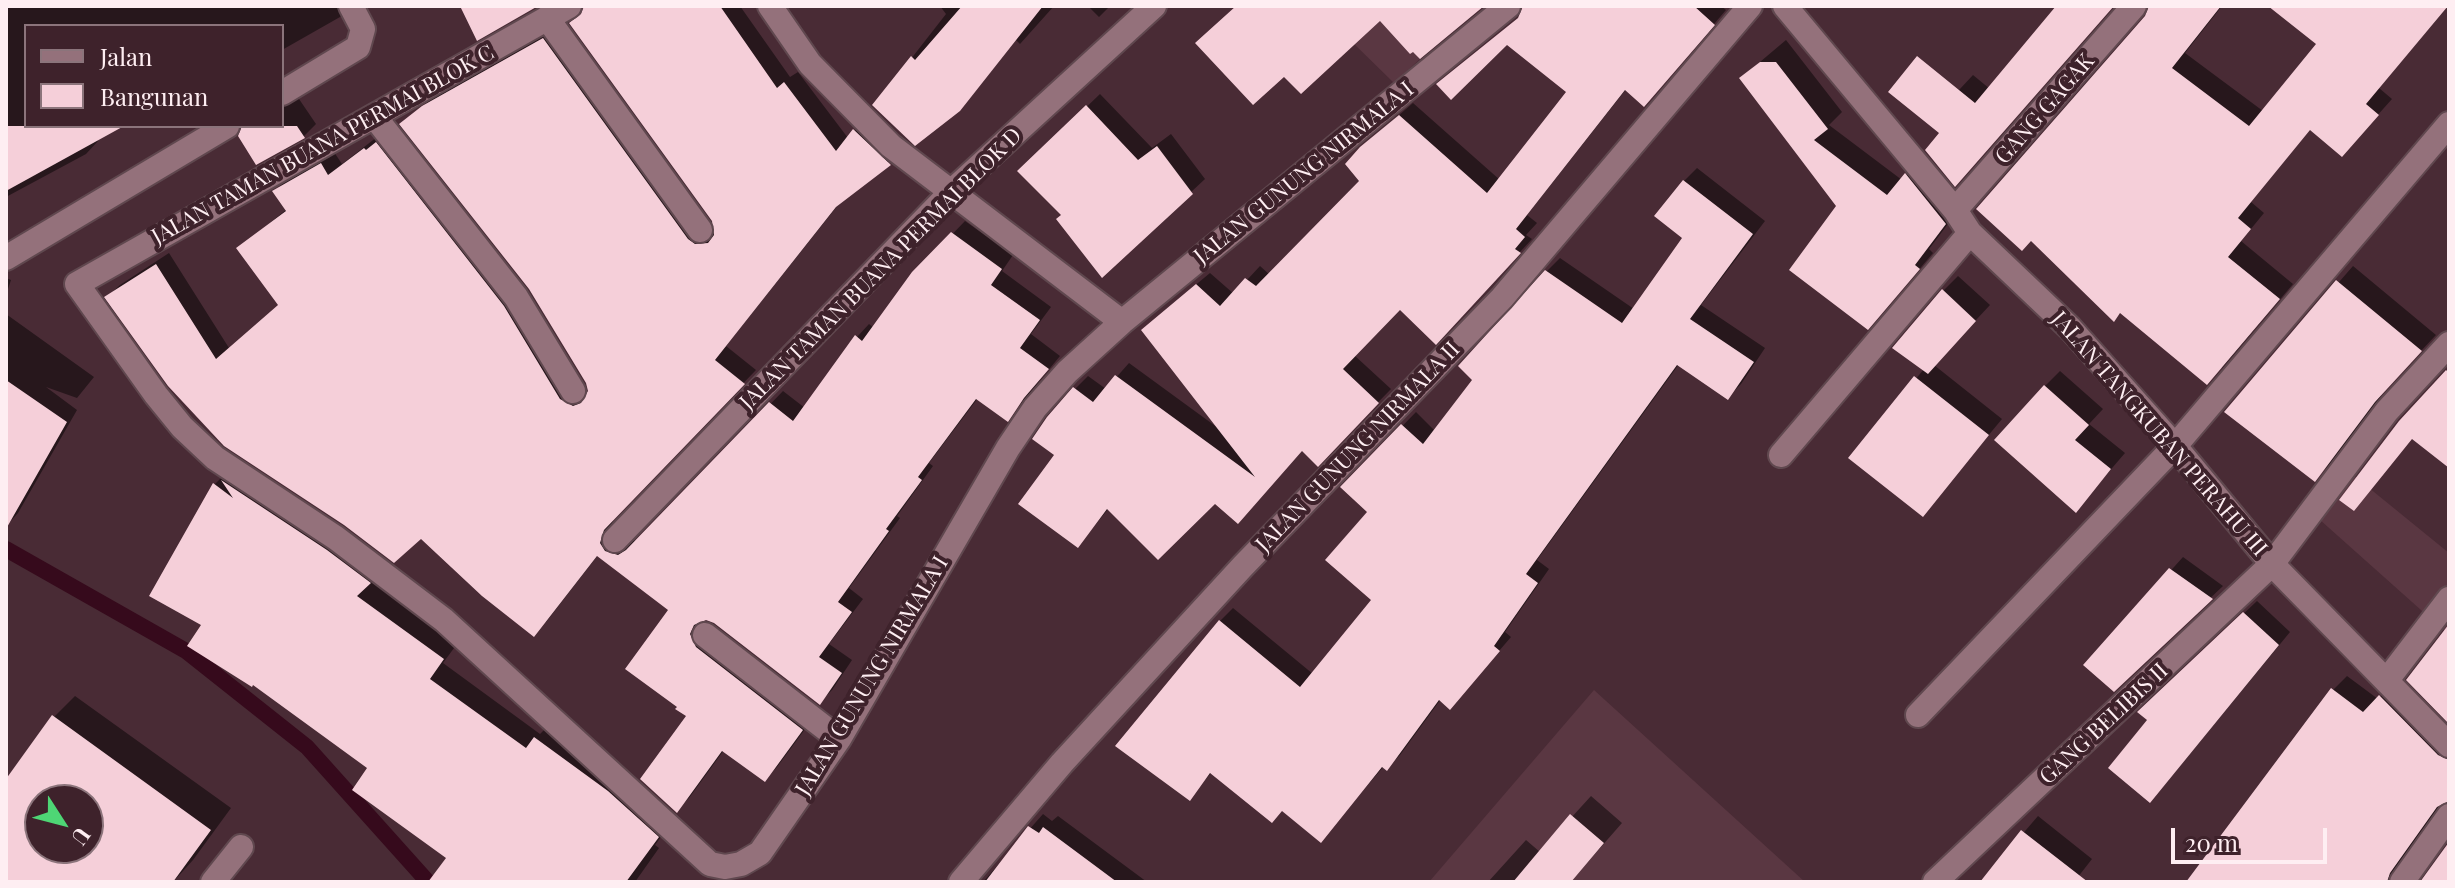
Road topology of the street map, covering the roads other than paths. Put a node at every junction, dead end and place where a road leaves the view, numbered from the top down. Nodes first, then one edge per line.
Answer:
1 (351, 6) edge
2 (569, 6) edge
3 (770, 6) edge
4 (1154, 6) edge
5 (1508, 6) edge
6 (1750, 6) edge
7 (1785, 6) edge
8 (2134, 6) edge
9 (547, 18) junction
10 (284, 92) edge
11 (374, 116) junction
12 (2449, 124) edge
13 (224, 128) edge
14 (952, 191) junction
15 (1955, 210) junction
16 (700, 230) dead end
17 (1970, 233) junction
18 (6, 258) edge
19 (77, 284) joint
20 (1122, 322) junction
21 (2449, 344) edge
22 (573, 391) dead end
23 (2175, 446) junction
24 (1781, 455) dead end
25 (615, 540) dead end
26 (2272, 564) junction
27 (2449, 599) edge
28 (705, 635) dead end
29 (2387, 680) junction
30 (1918, 715) dead end
31 (839, 739) junction
32 (2449, 745) edge
33 (2449, 816) edge
34 (241, 847) dead end
35 (213, 882) edge
36 (961, 882) edge
37 (1935, 882) edge
38 (2402, 882) edge

1 - 10 street
2 - 9 street, JALAN TAMAN BUANA PERMAI BLOK C
3 - 14 street
4 - 14 street, JALAN TAMAN BUANA PERMAI BLOK D
5 - 20 street, JALAN GUNUNG NIRMALA I
6 - 36 street, JALAN GUNUNG NIRMALA II
7 - 15 street, JALAN TANGKUBAN PERAHU III
8 - 15 street, GANG GAGAK
9 - 11 street, JALAN TAMAN BUANA PERMAI BLOK C
9 - 16 street
11 - 19 street, JALAN TAMAN BUANA PERMAI BLOK C
11 - 22 street
12 - 23 street
13 - 18 street
14 - 20 street
14 - 25 street, JALAN TAMAN BUANA PERMAI BLOK D
15 - 17 street, JALAN TANGKUBAN PERAHU III
17 - 23 street, JALAN TANGKUBAN PERAHU III
17 - 24 street
19 - 31 street, JALAN GUNUNG NIRMALA I
20 - 31 street, JALAN GUNUNG NIRMALA I
21 - 26 street, GANG BELIBIS II
23 - 26 street, JALAN TANGKUBAN PERAHU III
23 - 30 street
26 - 29 street, JALAN TANGKUBAN PERAHU III
26 - 37 street, GANG BELIBIS II
27 - 29 street
28 - 31 street
29 - 32 street, JALAN TANGKUBAN PERAHU III
33 - 38 street
34 - 35 street

